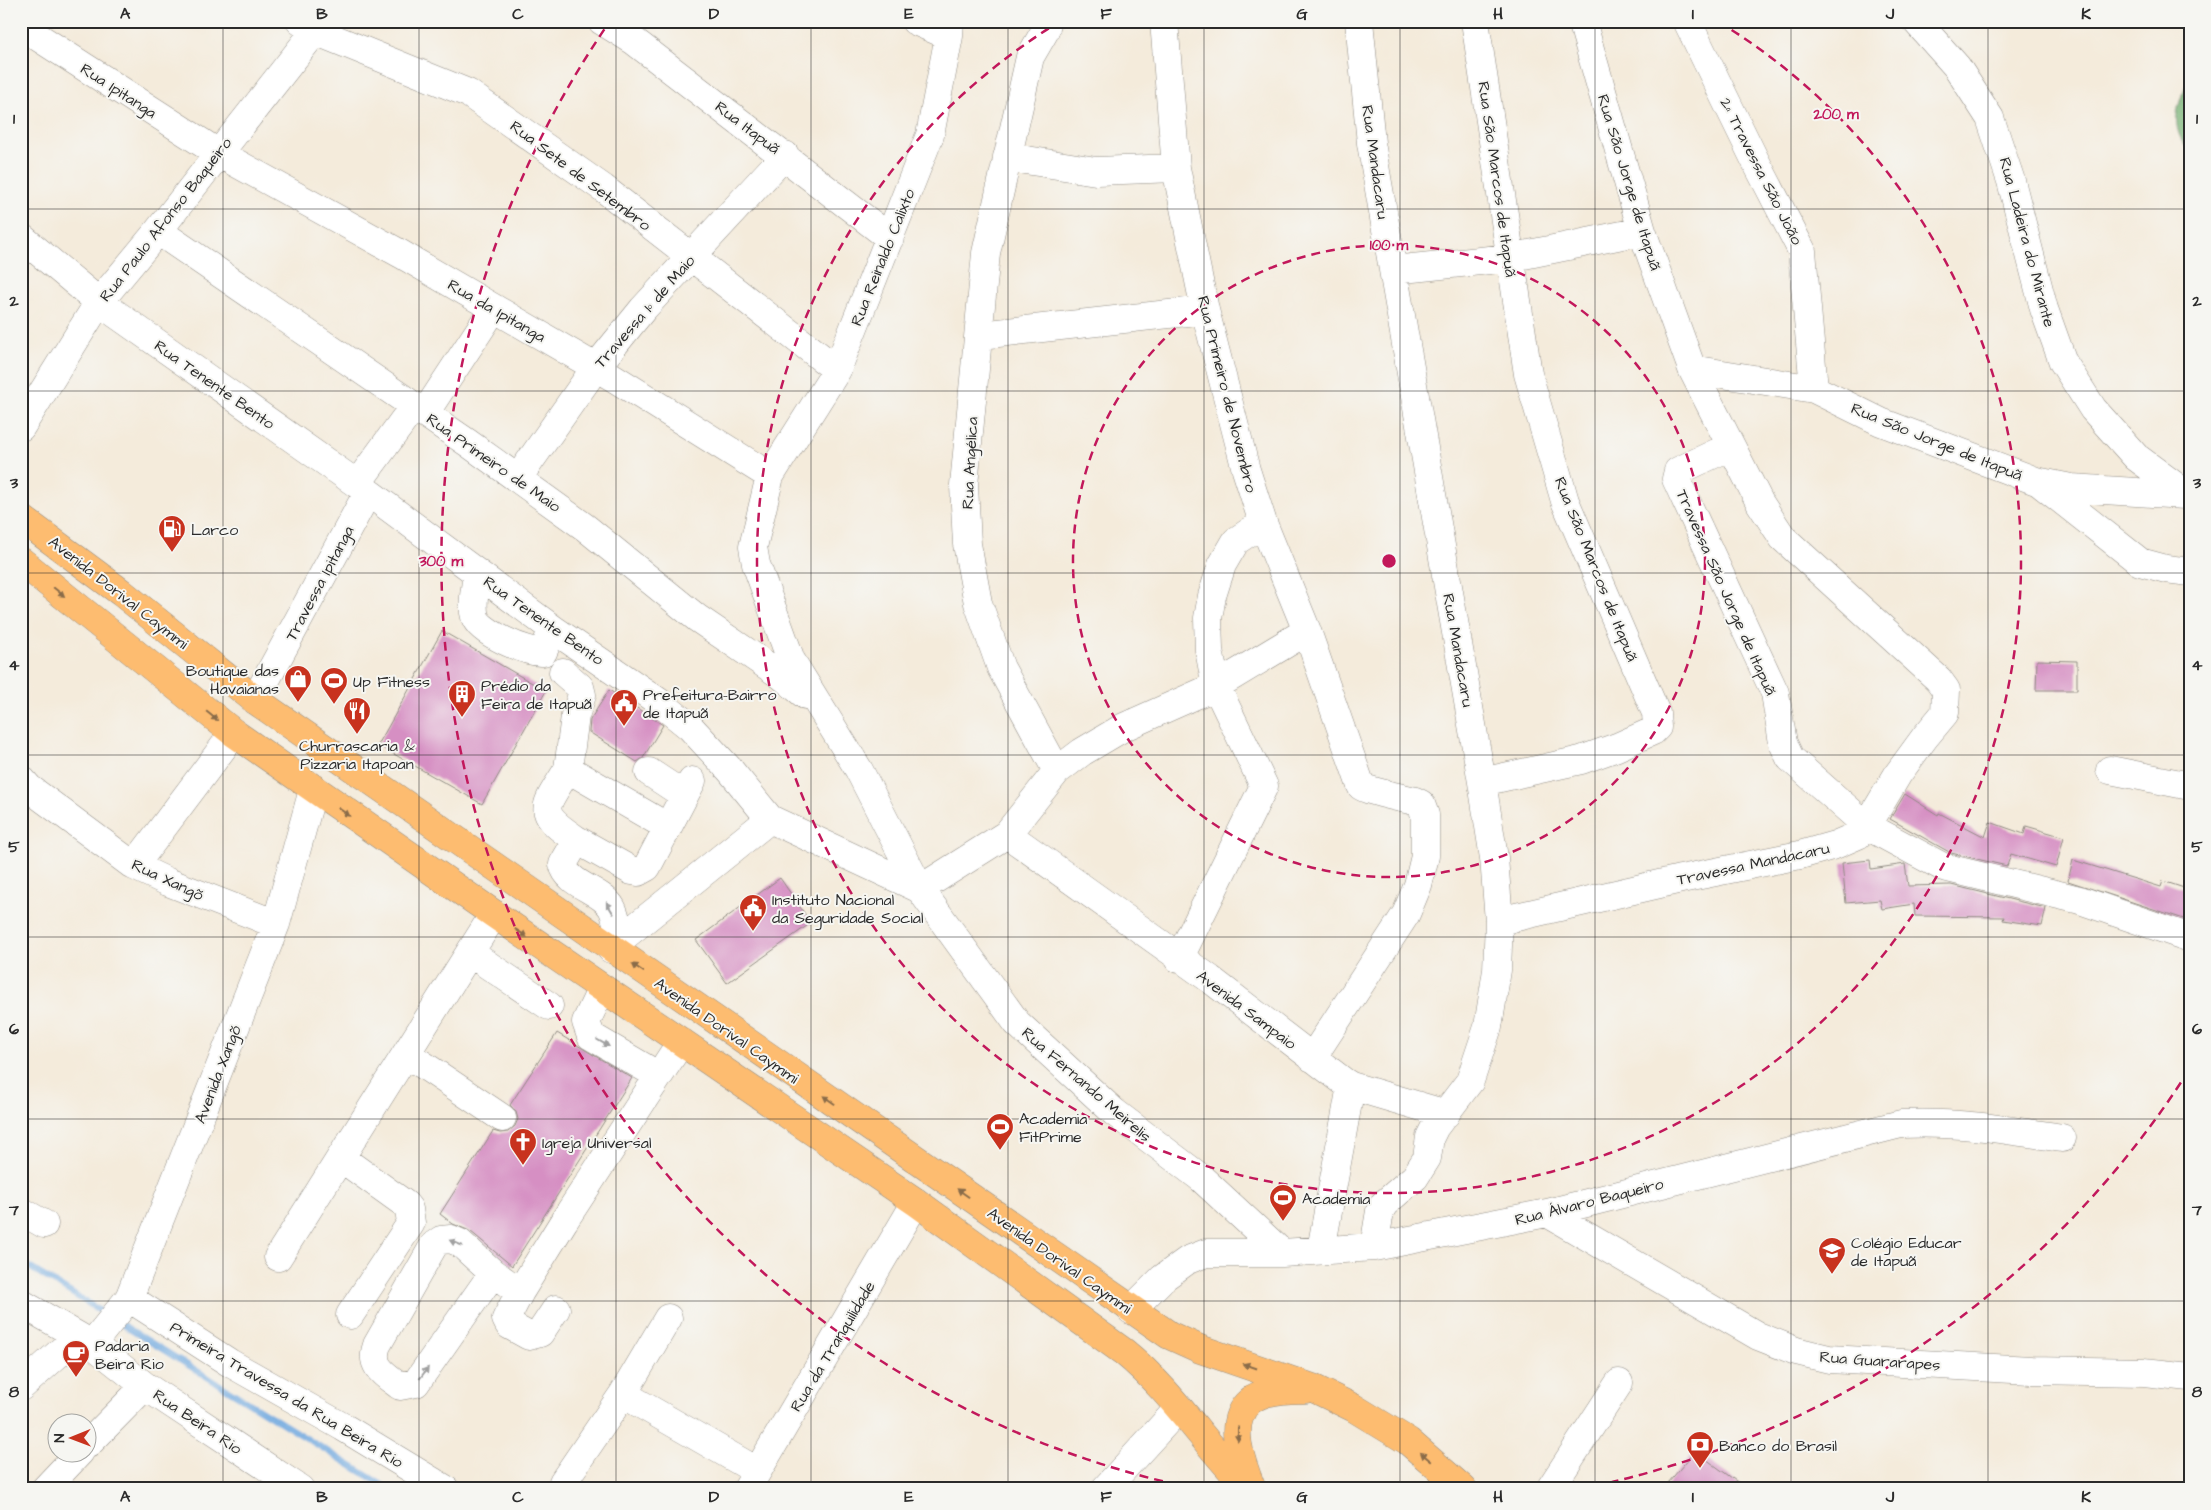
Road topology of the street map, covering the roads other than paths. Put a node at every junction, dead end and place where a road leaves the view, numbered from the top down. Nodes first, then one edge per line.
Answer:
1 (602, 21) edge
2 (915, 21) edge
3 (1048, 21) edge
4 (1164, 21) edge
5 (1359, 21) edge
6 (1475, 21) edge
7 (1582, 21) edge
8 (1688, 21) edge
9 (1916, 21) edge
10 (22, 23) edge
11 (313, 25) edge
12 (949, 29) edge
13 (218, 153) junction
14 (784, 155) junction
15 (1007, 157) junction
16 (1176, 168) junction
17 (1642, 231) junction
18 (158, 232) junction
19 (21, 237) edge
20 (890, 238) junction
21 (690, 258) junction
22 (1509, 258) junction
23 (1393, 270) junction
24 (99, 302) junction
25 (494, 308) junction
26 (1205, 310) junction
27 (980, 335) junction
28 (596, 367) junction
29 (1692, 369) junction
30 (837, 370) junction
31 (1814, 388) junction
32 (419, 409) junction
33 (21, 427) edge
34 (1731, 446) junction
35 (770, 476) junction
36 (518, 478) junction
37 (2036, 481) junction
38 (362, 488) junction
39 (2188, 496) edge
40 (21, 518) edge
41 (1263, 523) junction
42 (21, 561) edge
43 (2190, 572) edge
44 (477, 573) junction
45 (552, 629) junction
46 (1307, 631) junction
47 (563, 672) dead end
48 (1216, 686) junction
49 (255, 700) junction
50 (820, 707) junction
51 (1945, 713) joint
52 (234, 733) junction
53 (568, 770) junction
54 (2110, 770) dead end
55 (1057, 771) junction
56 (649, 772) dead end
57 (21, 779) edge
58 (1482, 782) junction
59 (2190, 786) edge
60 (313, 790) junction
61 (770, 820) junction
62 (666, 826) junction
63 (1867, 826) junction
64 (1007, 834) junction
65 (577, 840) junction
66 (134, 866) junction
67 (586, 887) junction
68 (920, 889) junction
69 (494, 914) junction
70 (570, 920) junction
71 (1499, 921) junction
72 (276, 924) junction
73 (2190, 938) edge
74 (616, 944) junction
75 (470, 953) junction
76 (1179, 959) junction
77 (602, 988) junction
78 (549, 1006) dead end
79 (681, 1042) junction
80 (407, 1054) junction
81 (1312, 1058) junction
82 (659, 1076) junction
83 (1351, 1086) junction
84 (1446, 1114) junction
85 (502, 1118) dead end
86 (2062, 1138) dead end
87 (341, 1158) junction
88 (916, 1202) junction
89 (1547, 1213) junction
90 (1374, 1247) junction
91 (1321, 1250) junction
92 (1282, 1253) junction
93 (278, 1257) dead end
94 (493, 1273) junction
95 (520, 1292) junction
96 (128, 1300) junction
97 (21, 1304) edge
98 (556, 1309) dead end
99 (1131, 1310) junction
100 (350, 1315) dead end
101 (668, 1318) dead end
102 (91, 1338) junction
103 (2190, 1377) edge
104 (1619, 1383) dead end
105 (145, 1386) junction
106 (21, 1387) edge
107 (1313, 1388) junction
108 (622, 1394) junction
109 (1179, 1408) junction
110 (98, 1434) edge
111 (71, 1462) edge
112 (752, 1480) edge
113 (562, 1482) dead end
114 (296, 1488) edge
115 (45, 1489) edge
116 (445, 1489) edge
117 (1105, 1489) edge
118 (1250, 1489) edge
119 (1463, 1489) edge
120 (1550, 1489) edge

1 - 14 street, Rua Itapuã
2 - 12 street
3 - 15 street, Rua Angélica
4 - 16 street, Rua Primeiro de Novembro
5 - 23 street, Rua Mandacaru
6 - 22 street, Rua São Marcos de Itapuã
7 - 17 street, Rua São Jorge de Itapuã
8 - 31 street, 2ª Travessa São João
9 - 39 street, Rua Ladeira do Mirante
10 - 13 street, Rua Ipitanga
11 - 13 street, Rua Paulo Afonso Baqueiro
11 - 21 street, Rua Sete de Setembro
12 - 20 street, Rua Reinaldo Calixto
13 - 18 street, Rua Paulo Afonso Baqueiro
13 - 25 street, Rua da Ipitanga
14 - 20 street, Rua Itapuã
14 - 21 street, Travessa 1º de Maio
15 - 16 street
15 - 27 street, Rua Angélica
16 - 26 street, Rua Primeiro de Novembro
17 - 22 street
17 - 29 street, Rua São Jorge de Itapuã
18 - 24 street, Rua Paulo Afonso Baqueiro
18 - 32 street, Rua Primeiro de Maio
19 - 24 street, Rua Tenente Bento
20 - 30 street, Rua Reinaldo Calixto
21 - 28 street, Travessa 1º de Maio
21 - 30 street, Rua Sete de Setembro
22 - 23 street
22 - 58 street, Rua São Marcos de Itapuã
23 - 58 street, Rua Mandacaru
24 - 33 street, Rua Paulo Afonso Baqueiro
24 - 38 street, Rua Tenente Bento
25 - 28 street, Rua da Ipitanga
25 - 32 street, Travessa Ipitanga
26 - 27 street
26 - 41 street, Rua Primeiro de Novembro
27 - 55 street, Rua Angélica
28 - 35 street, Rua da Ipitanga
28 - 36 street, Travessa 1º de Maio
29 - 31 street, Rua São Jorge de Itapuã
29 - 34 street, Rua São Jorge de Itapuã
30 - 35 street, Rua Reinaldo Calixto
31 - 37 street, Rua São Jorge de Itapuã
32 - 36 street, Rua Primeiro de Maio
32 - 38 street, Travessa Ipitanga
34 - 51 street, Rua São Jorge de Itapuã
34 - 63 street, Travessa São Jorge de Itapuã
35 - 50 street, Rua Reinaldo Calixto
36 - 50 street, Rua Primeiro de Maio
37 - 39 street, Rua São Jorge de Itapuã
37 - 43 street
38 - 44 street, Rua Tenente Bento
38 - 49 street, Travessa Ipitanga
40 - 49 main road, Avenida Dorival Caymmi
41 - 46 street, Rua Primeiro de Novembro
41 - 48 street
42 -> 52 main road
44 - 45 street, Rua Tenente Bento
44 - 45 street
45 - 61 street, Rua Tenente Bento
46 - 48 street
46 - 81 street, Rua Primeiro de Novembro
47 - 53 street
48 - 55 street
48 - 76 street
49 - 70 main road, Avenida Dorival Caymmi
50 - 68 street, Rua Fernando Meirelis
51 - 63 street, Travessa Mandacaru
52 - 60 main road
52 - 66 street
53 - 62 street
53 - 65 street
54 - 59 street
55 - 64 street
56 - 62 street
57 - 66 street, Rua Xangõ
58 - 71 street, Rua Mandacaru
60 -> 69 main road
60 - 72 street, Avenida Xangõ
61 - 68 street, Rua Tenente Bento
61 - 74 street
62 - 65 street
63 - 71 street, Travessa Mandacaru
63 - 73 street
64 - 68 street
64 - 76 street, Avenida Sampaio
65 - 67 street
66 - 72 street, Rua Xangõ
67 - 70 street
74 -> 67 street
68 - 92 street, Rua Fernando Meirelis
69 - 75 street
69 -> 77 main road
70 - 74 main road, Avenida Dorival Caymmi
71 - 84 street, Rua Mandacaru
72 - 96 street, Avenida Xangõ
99 -> 74 main road, Avenida Dorival Caymmi
75 - 78 street
75 - 80 street
76 - 81 street, Avenida Sampaio
77 - 79 main road
77 -> 82 street
79 - 82 street
79 - 88 main road
80 - 85 street
80 - 87 street
81 - 83 street, Avenida Sampaio
82 - 95 street
83 - 84 street, Avenida Sampaio
83 - 91 street
84 - 90 street, Rua Mandacaru
86 - 89 street, Rua Álvaro Baqueiro
87 - 93 street
87 - 100 street
88 - 109 main road
88 - 112 street, Rua da Tranquilidade
89 - 90 street, Rua Álvaro Baqueiro
89 - 103 street, Rua Guararapes
90 - 91 street, Rua Álvaro Baqueiro
91 - 92 street, Rua Álvaro Baqueiro
92 - 99 street, Rua Álvaro Baqueiro
94 -> 94 street
94 - 95 street
95 - 98 street
96 - 102 street, Avenida Xangõ
96 - 116 street, Primeira Travessa da Rua Beira Rio
97 - 102 street, Rua Beira Rio
107 -> 99 main road, Avenida Dorival Caymmi
101 - 108 street
102 - 105 street, Rua Beira Rio
102 - 106 street, Avenida Xangõ
104 - 120 street
105 - 110 street
105 - 114 street, Rua Beira Rio
107 -> 118 main road
119 -> 107 main road, Avenida Dorival Caymmi
108 - 112 street
108 - 113 street
109 - 117 street
109 - 118 main road
111 - 115 street

